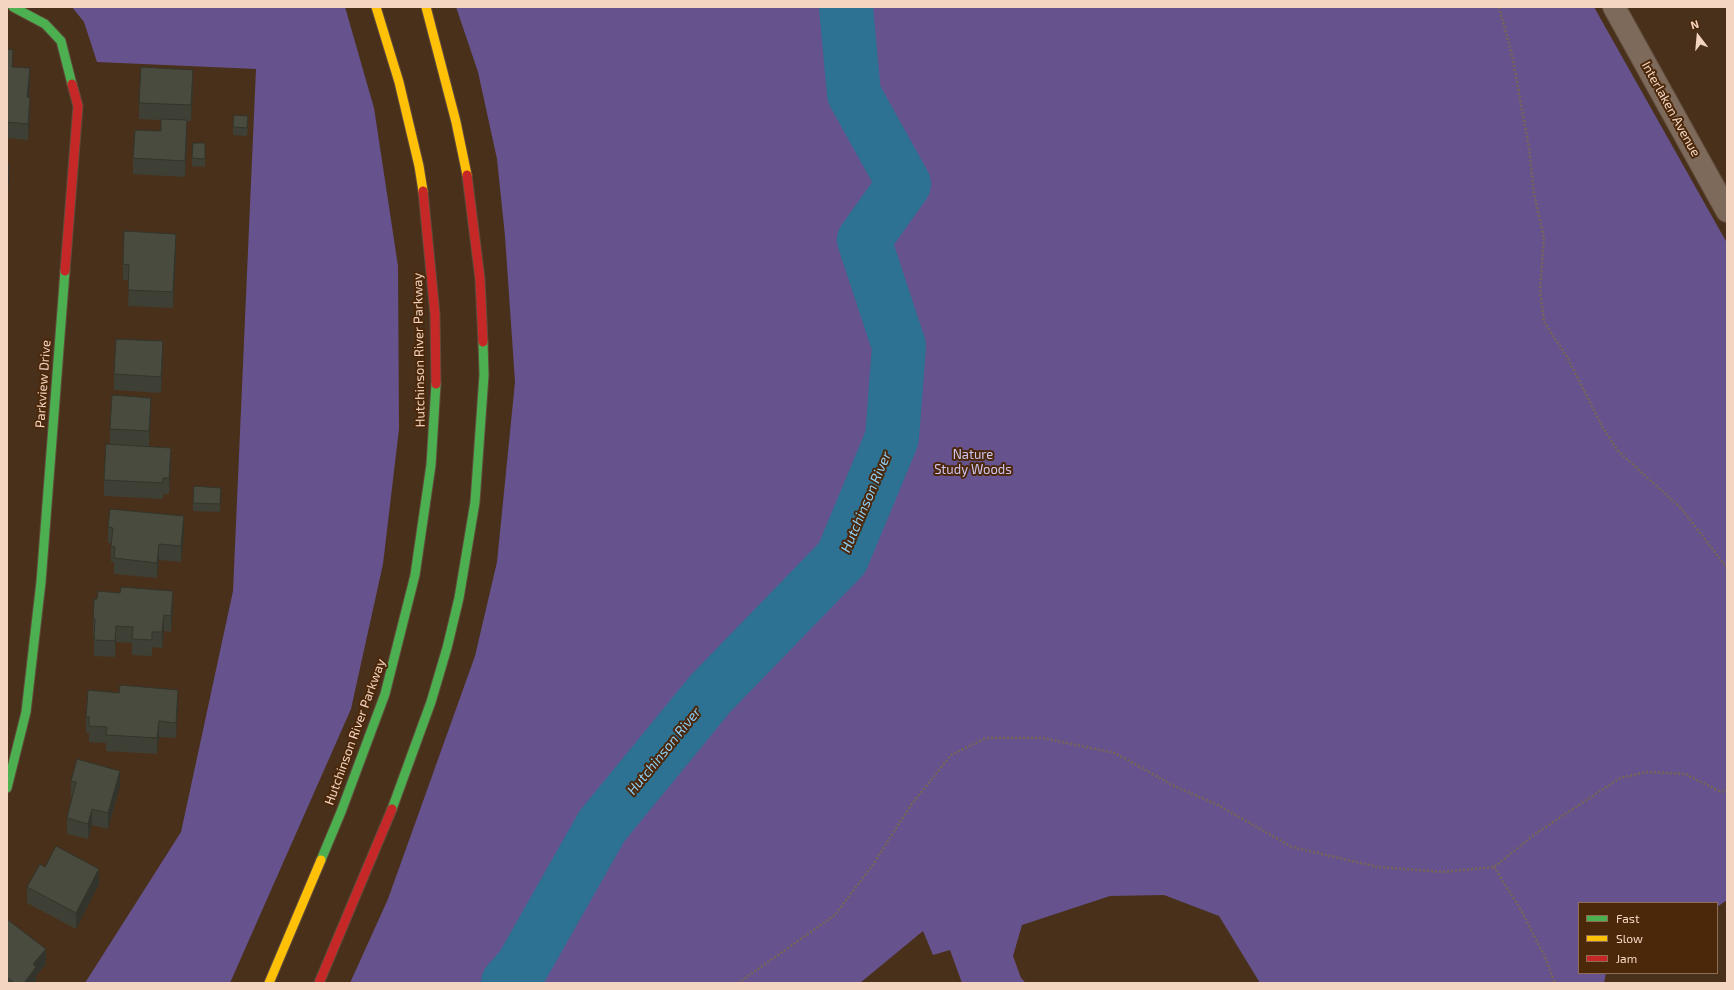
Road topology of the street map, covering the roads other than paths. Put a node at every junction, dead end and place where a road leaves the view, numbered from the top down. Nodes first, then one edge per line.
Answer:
1 (13, 7) edge
2 (376, 7) edge
3 (426, 7) edge
4 (1614, 7) edge
5 (1727, 211) edge
6 (7, 788) edge
7 (269, 983) edge
8 (319, 983) edge

1 - 6 main road, Parkview Drive
2 - 7 main road, Hutchinson River Parkway
3 - 8 main road
4 - 5 street, Interlaken Avenue

